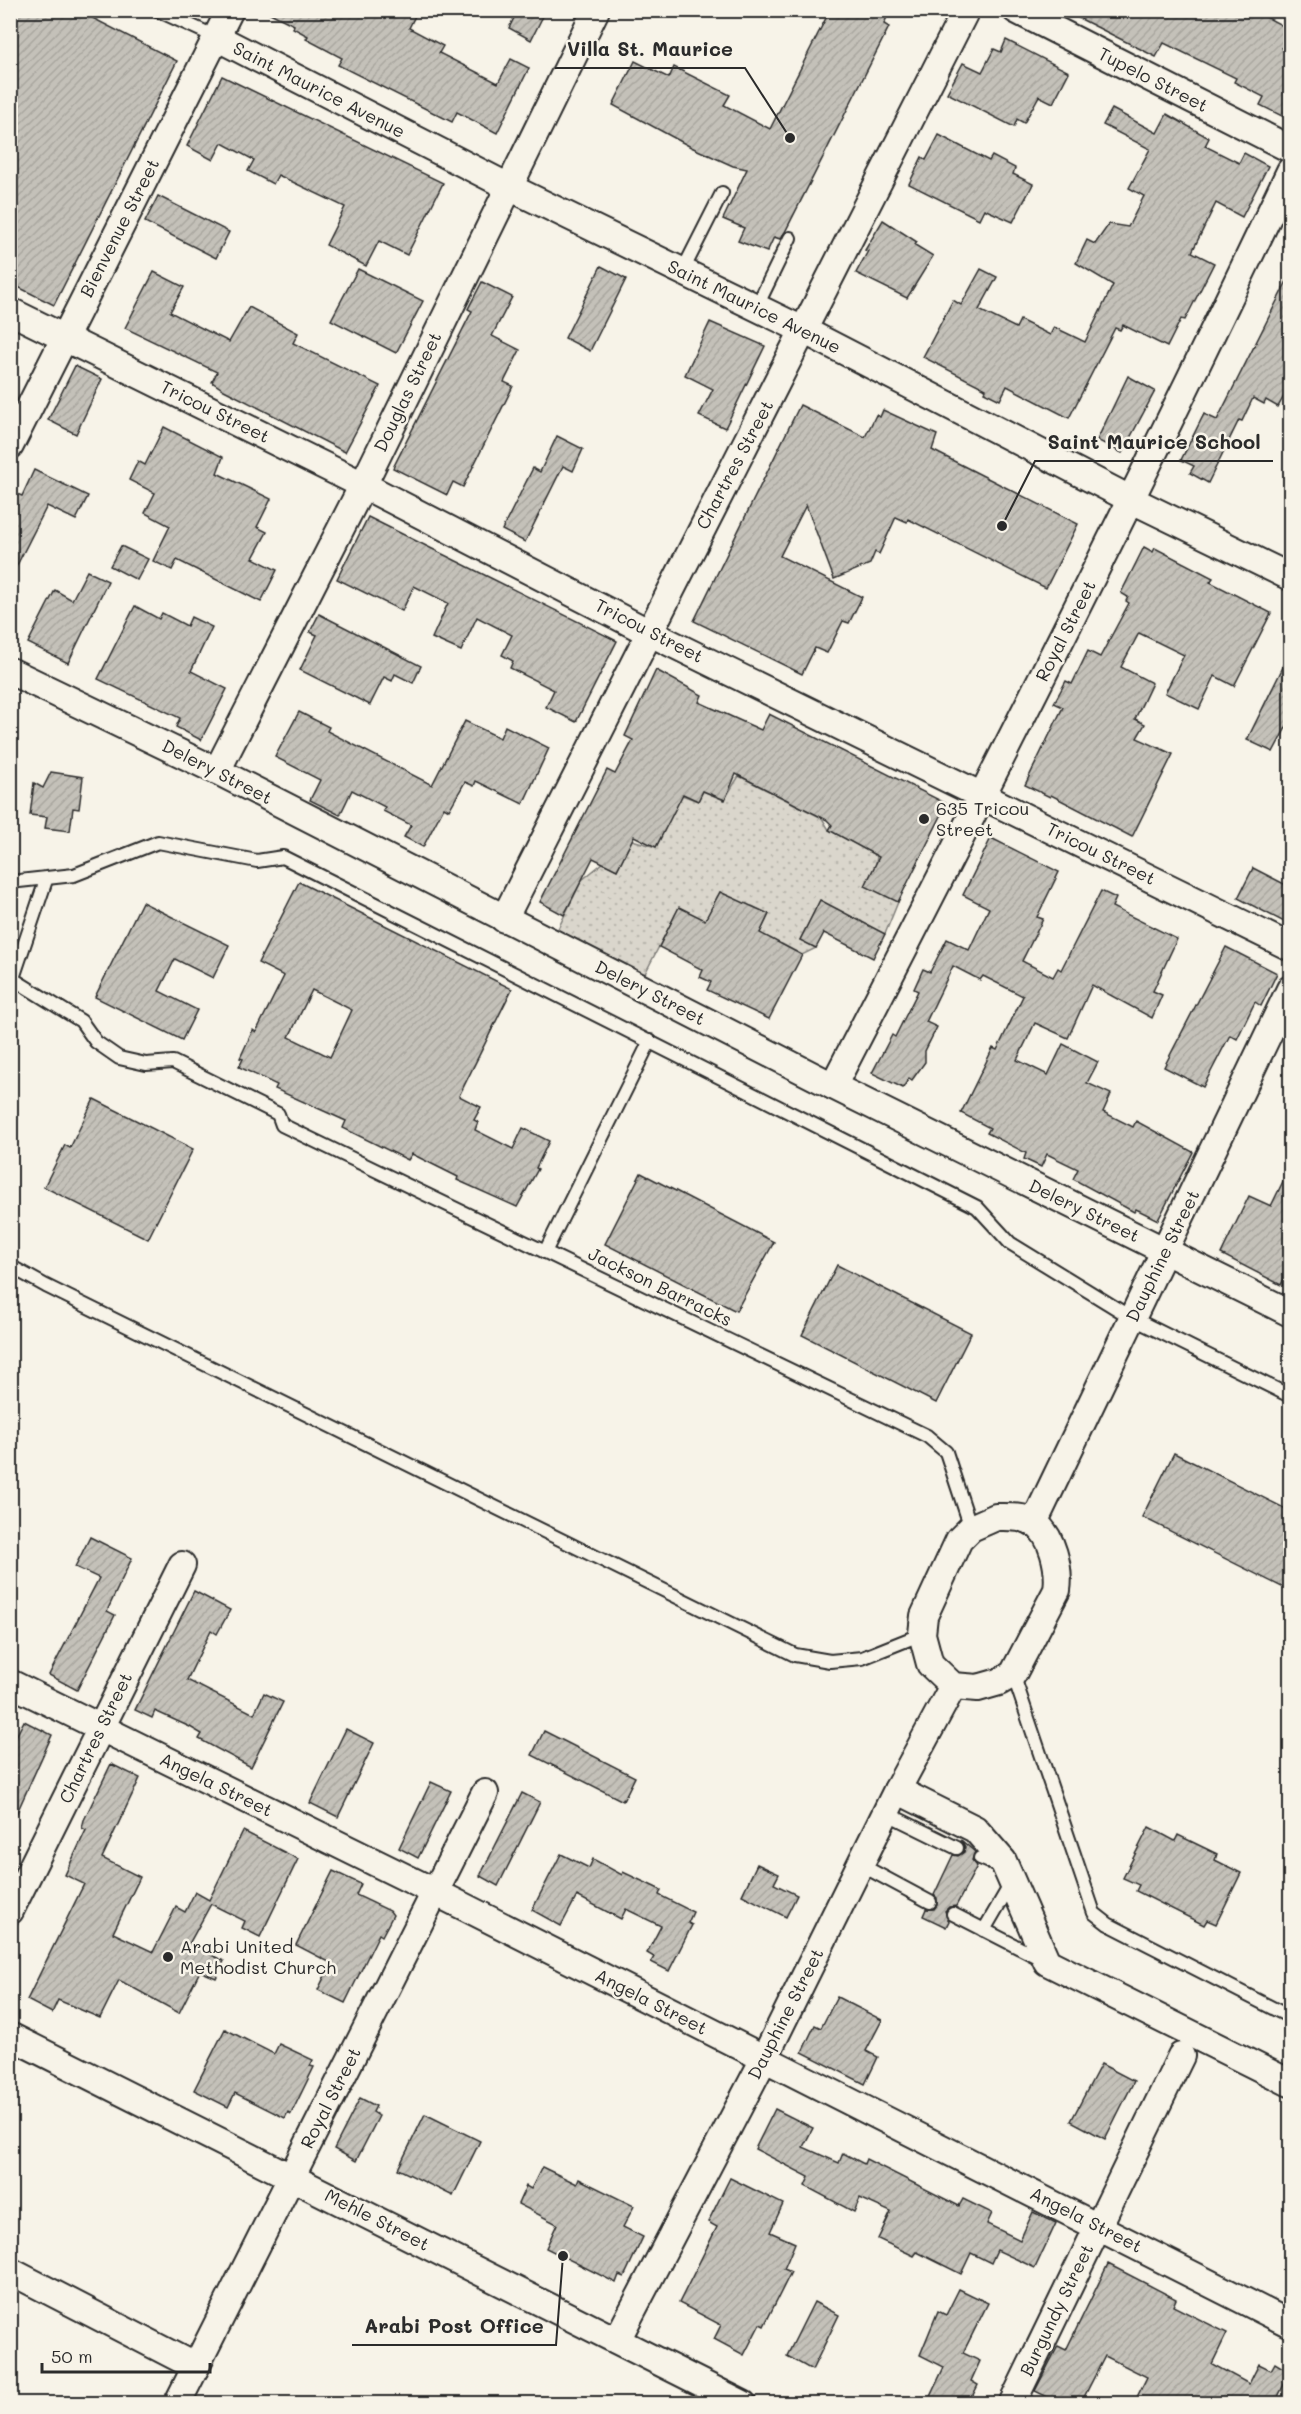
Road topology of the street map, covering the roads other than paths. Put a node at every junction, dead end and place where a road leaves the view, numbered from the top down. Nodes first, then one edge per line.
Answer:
1 (157, 10) edge
2 (230, 10) edge
3 (596, 10) edge
4 (966, 10) edge
5 (1016, 10) edge
6 (216, 38) junction
7 (1290, 149) edge
8 (1290, 171) edge
9 (509, 188) junction
10 (722, 193) dead end
11 (790, 238) dead end
12 (682, 272) junction
13 (756, 308) junction
14 (10, 311) edge
15 (805, 331) junction
16 (65, 338) junction
17 (10, 446) edge
18 (363, 485) junction
19 (1132, 500) junction
20 (1290, 577) edge
21 (648, 632) junction
22 (10, 671) edge
23 (217, 771) junction
24 (984, 796) junction
25 (46, 880) junction
26 (10, 882) edge
27 (504, 919) junction
28 (1290, 947) edge
29 (12, 983) edge
30 (1290, 989) edge
31 (650, 1041) junction
32 (833, 1086) junction
33 (545, 1252) junction
34 (1167, 1252) junction
35 (10, 1266) edge
36 (1290, 1313) edge
37 (1132, 1318) junction
38 (1290, 1396) edge
39 (1034, 1523) junction
40 (971, 1528) junction
41 (182, 1565) dead end
42 (922, 1634) junction
43 (1013, 1674) junction
44 (10, 1683) edge
45 (953, 1686) junction
46 (101, 1729) junction
47 (897, 1790) junction
48 (485, 1793) dead end
49 (886, 1814) junction
50 (957, 1848) dead end
51 (980, 1858) dead end
52 (861, 1865) junction
53 (1010, 1875) junction
54 (435, 1892) junction
55 (930, 1902) dead end
56 (10, 1911) edge
57 (952, 1914) dead end
58 (984, 1930) junction
59 (1047, 1962) junction
60 (1290, 2017) edge
61 (10, 2036) edge
62 (1181, 2056) dead end
63 (764, 2060) junction
64 (1290, 2083) edge
65 (292, 2177) junction
66 (1097, 2226) junction
67 (10, 2271) edge
68 (1290, 2324) edge
69 (616, 2340) junction
70 (196, 2367) junction
71 (177, 2403) edge
72 (743, 2403) edge
73 (1012, 2403) edge

1 - 6 lane
2 - 6 street, Bienvenue Street
3 - 9 street, Douglas Street
4 - 15 street, Chartres Street
5 - 7 street, Tupelo Street
6 - 9 street, Saint Maurice Avenue
6 - 16 street, Bienvenue Street
8 - 19 street, Royal Street
9 - 12 street, Saint Maurice Avenue
9 - 18 street, Douglas Street
10 - 12 lane
11 - 13 lane
12 - 13 street, Saint Maurice Avenue
13 - 15 street, Saint Maurice Avenue
14 - 16 street, Tricou Street
15 - 19 street, Saint Maurice Avenue
15 - 21 street, Chartres Street
16 - 17 street, Bienvenue Street
16 - 18 street, Tricou Street
18 - 21 street, Tricou Street
18 - 23 street, Douglas Street
19 - 20 street, Saint Maurice Avenue
19 - 24 street, Royal Street
21 - 24 street, Tricou Street
21 - 27 street, Chartres Street
22 - 23 street, Delery Street
23 - 27 street, Delery Street
24 - 28 street, Tricou Street
24 - 32 street, Royal Street
25 - 26 lane
25 - 29 lane
25 - 31 lane
27 - 32 street, Delery Street
29 - 33 lane, Jackson Barracks
30 - 34 street, Dauphine Street
31 - 33 lane
31 - 37 lane
32 - 34 street, Delery Street
33 - 40 lane, Jackson Barracks
34 - 36 street, Delery Street
34 - 37 street, Dauphine Street
35 - 42 lane
37 - 38 lane
37 - 39 street, Dauphine Street
39 - 40 street
39 - 43 street
40 - 42 street
41 - 46 street, Chartres Street
42 - 45 street
43 - 45 street
43 - 60 lane
44 - 46 street, Angela Street
45 - 47 street, Dauphine Street
46 - 54 street, Angela Street
46 - 56 street, Chartres Street
47 - 49 street, Dauphine Street
47 - 53 street
48 - 54 street, Royal Street
49 - 50 lane
49 - 52 street, Dauphine Street
51 - 53 lane
52 - 55 lane
52 - 63 street, Dauphine Street
53 - 58 lane
53 - 59 street
54 - 63 street, Angela Street
54 - 65 street, Royal Street
57 - 58 lane
58 - 59 lane
59 - 64 street
61 - 65 street, Mehle Street
62 - 66 street, Burgundy Street
63 - 66 street, Angela Street
63 - 69 street, Dauphine Street
65 - 69 street, Mehle Street
65 - 70 street, Royal Street
66 - 68 street, Angela Street
66 - 73 street, Burgundy Street
67 - 70 street
69 - 72 street, Mehle Street
70 - 71 street, Royal Street

